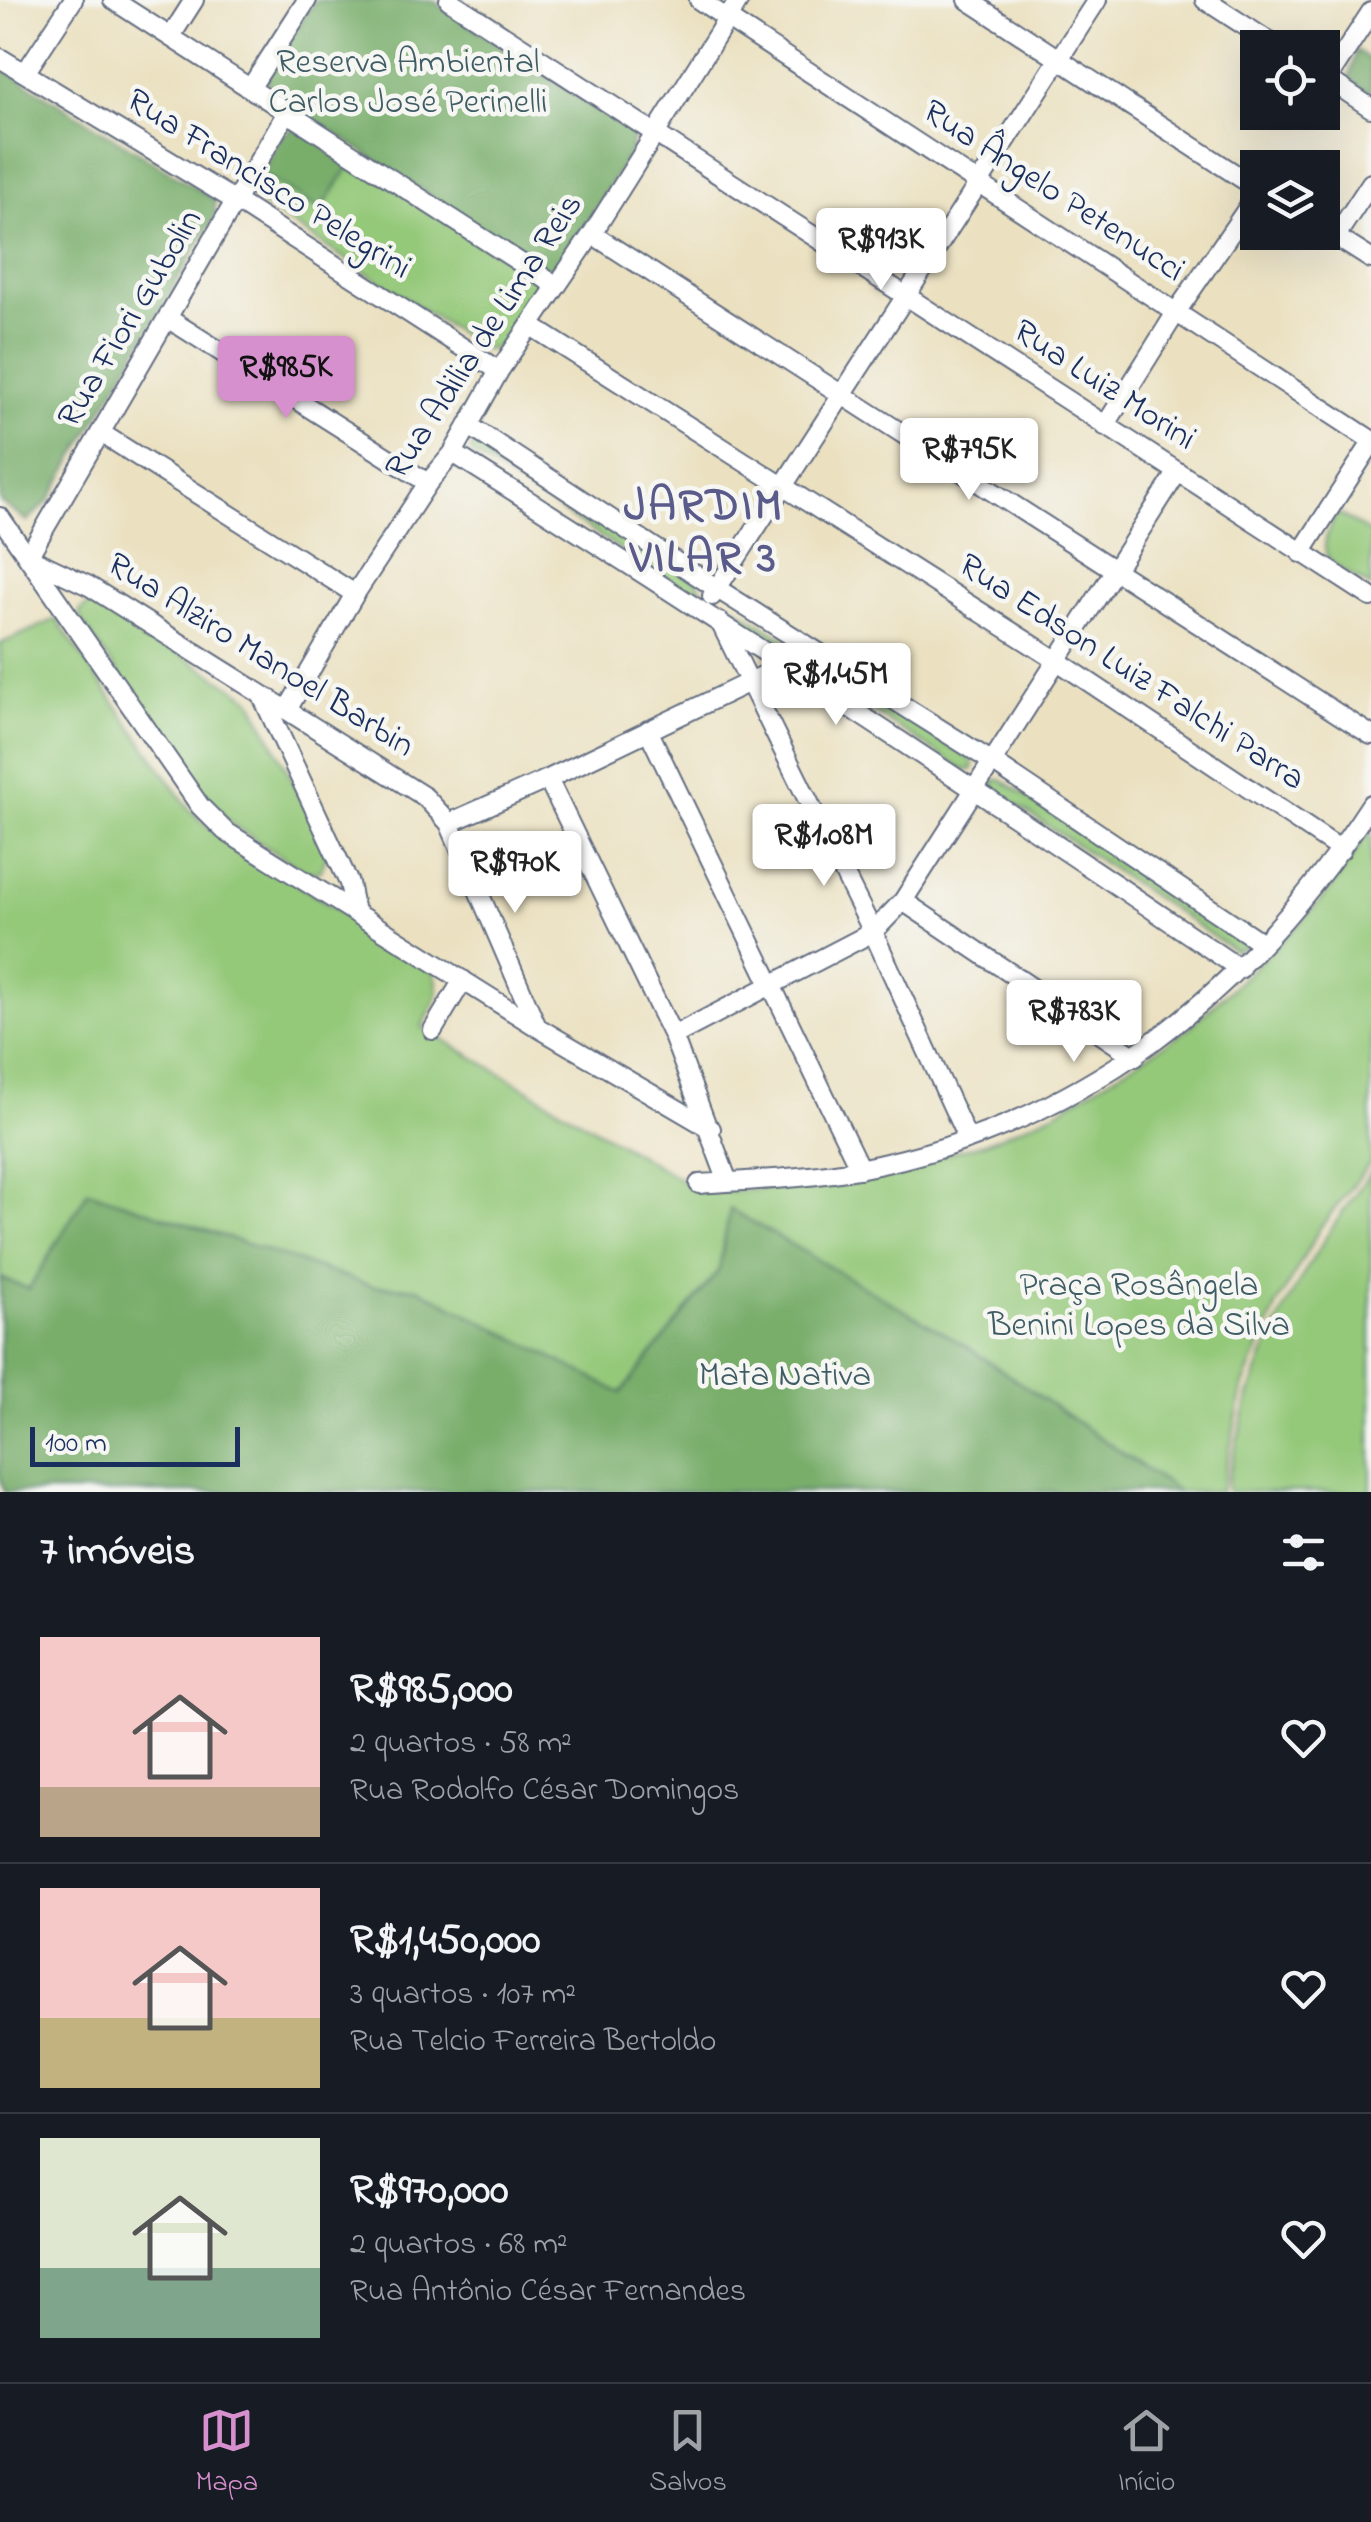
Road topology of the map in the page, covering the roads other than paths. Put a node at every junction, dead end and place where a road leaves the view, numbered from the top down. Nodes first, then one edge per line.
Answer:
1 (73, 0) edge
2 (113, 0) edge
3 (194, 0) edge
4 (307, 0) edge
5 (449, 0) edge
6 (699, 0) edge
7 (739, 0) edge
8 (968, 0) edge
9 (1097, 0) edge
10 (1205, 0) edge
11 (1371, 12) edge
12 (728, 18) junction
13 (1252, 30) edge
14 (172, 36) junction
15 (1340, 56) edge
16 (0, 58) edge
17 (1058, 58) junction
18 (25, 73) junction
19 (1340, 87) edge
20 (250, 88) junction
21 (1371, 108) edge
22 (287, 112) junction
23 (655, 134) junction
24 (1240, 179) edge
25 (980, 182) junction
26 (1371, 183) edge
27 (238, 202) junction
28 (1240, 218) edge
29 (1340, 219) edge
30 (592, 234) junction
31 (1340, 239) edge
32 (1371, 259) edge
33 (555, 284) junction
34 (907, 297) junction
35 (1177, 311) junction
36 (169, 319) junction
37 (530, 326) junction
38 (499, 371) junction
39 (842, 392) junction
40 (468, 425) junction
41 (1105, 426) junction
42 (102, 432) junction
43 (1371, 442) edge
44 (453, 453) junction
45 (1177, 473) junction
46 (428, 483) junction
47 (781, 484) junction
48 (0, 518) edge
49 (1301, 553) junction
50 (28, 557) junction
51 (1114, 569) junction
52 (716, 588) junction
53 (356, 594) junction
54 (1371, 598) edge
55 (703, 610) junction
56 (720, 622) junction
57 (1056, 660) junction
58 (783, 666) junction
59 (747, 683) junction
60 (262, 696) junction
61 (287, 710) junction
62 (648, 730) junction
63 (1371, 734) edge
64 (991, 761) junction
65 (548, 779) junction
66 (974, 788) junction
67 (1371, 804) edge
68 (449, 823) junction
69 (1341, 850) junction
70 (902, 900) junction
71 (355, 912) junction
72 (873, 932) junction
73 (1262, 943) junction
74 (1240, 969) junction
75 (463, 980) junction
76 (772, 985) junction
77 (537, 1027) junction
78 (433, 1030) dead end
79 (674, 1036) junction
80 (1134, 1058) junction
81 (710, 1130) junction
82 (967, 1138) junction
83 (860, 1169) junction
84 (728, 1182) junction
85 (699, 1184) dead end

1 - 18 street
2 - 14 street
3 - 14 street
4 - 20 street
5 - 23 street, Rua Luiz Morini
6 - 12 street, Rua Ângelo Petenucci
7 - 12 street, Rua Adilia de Lima Reis
8 - 17 street
9 - 17 street
10 - 13 street
11 - 15 street
12 - 23 street, Rua Adilia de Lima Reis
12 - 25 street, Rua Ângelo Petenucci
14 - 20 street
16 - 18 street, Rua Francisco Pelegrini
17 - 24 street
17 - 25 street
18 - 27 street, Rua Francisco Pelegrini
19 - 21 street
20 - 22 street
22 - 27 street, Rua Fiori Gubolin
22 - 33 street
23 - 30 street, Rua Adilia de Lima Reis
23 - 34 street, Rua Luiz Morini
25 - 34 street
25 - 35 street, Rua Ângelo Petenucci
26 - 29 street
27 - 36 street, Rua Fiori Gubolin
27 - 38 street, Rua Francisco Pelegrini
28 - 35 street
30 - 33 street, Rua Adilia de Lima Reis
30 - 39 street
31 - 32 street
33 - 37 street, Rua Adilia de Lima Reis
34 - 39 street
34 - 41 street, Rua Luiz Morini
35 - 41 street
35 - 43 street, Rua Ângelo Petenucci
36 - 42 street, Rua Fiori Gubolin
36 - 46 street
37 - 38 street, Rua Adilia de Lima Reis
37 - 47 street, Rua Edson Luiz Falchi Parra
38 - 40 street, Rua Adilia de Lima Reis
39 - 47 street
39 - 51 street
40 - 44 street, Rua Adilia de Lima Reis
40 - 52 street
41 - 45 street, Rua Luiz Morini
42 - 50 street, Rua Fiori Gubolin
42 - 53 street
43 - 49 street
44 - 46 street, Rua Adilia de Lima Reis
44 - 55 street
45 - 49 street, Rua Luiz Morini
45 - 51 street
46 - 53 street, Rua Adilia de Lima Reis
47 - 52 street
47 - 57 street, Rua Edson Luiz Falchi Parra
48 - 50 street
49 - 54 street, Rua Luiz Morini
50 - 60 street, Rua Alziro Manoel Barbin
50 - 71 street
51 - 57 street
51 - 63 street
52 - 55 street
52 - 64 street
53 - 61 street, Rua Adilia de Lima Reis
55 - 56 street
56 - 58 street
56 - 59 street
57 - 64 street
57 - 69 street, Rua Edson Luiz Falchi Parra
58 - 59 street
58 - 66 street
59 - 62 street
59 - 72 street
60 - 61 street, Rua Alziro Manoel Barbin
60 - 71 street
61 - 68 street, Rua Alziro Manoel Barbin
62 - 65 street
62 - 76 street
64 - 66 street
64 - 73 street
65 - 68 street
65 - 79 street
66 - 70 street
66 - 74 street
67 - 69 street
68 - 77 street
69 - 73 street
70 - 72 street
70 - 80 street
71 - 75 street
72 - 76 street
72 - 82 street
73 - 74 street
74 - 80 street
75 - 77 street
75 - 78 street
76 - 79 street
76 - 83 street
77 - 81 street
79 - 81 street
80 - 82 street
81 - 84 street
82 - 83 street
83 - 84 street
84 - 85 street

